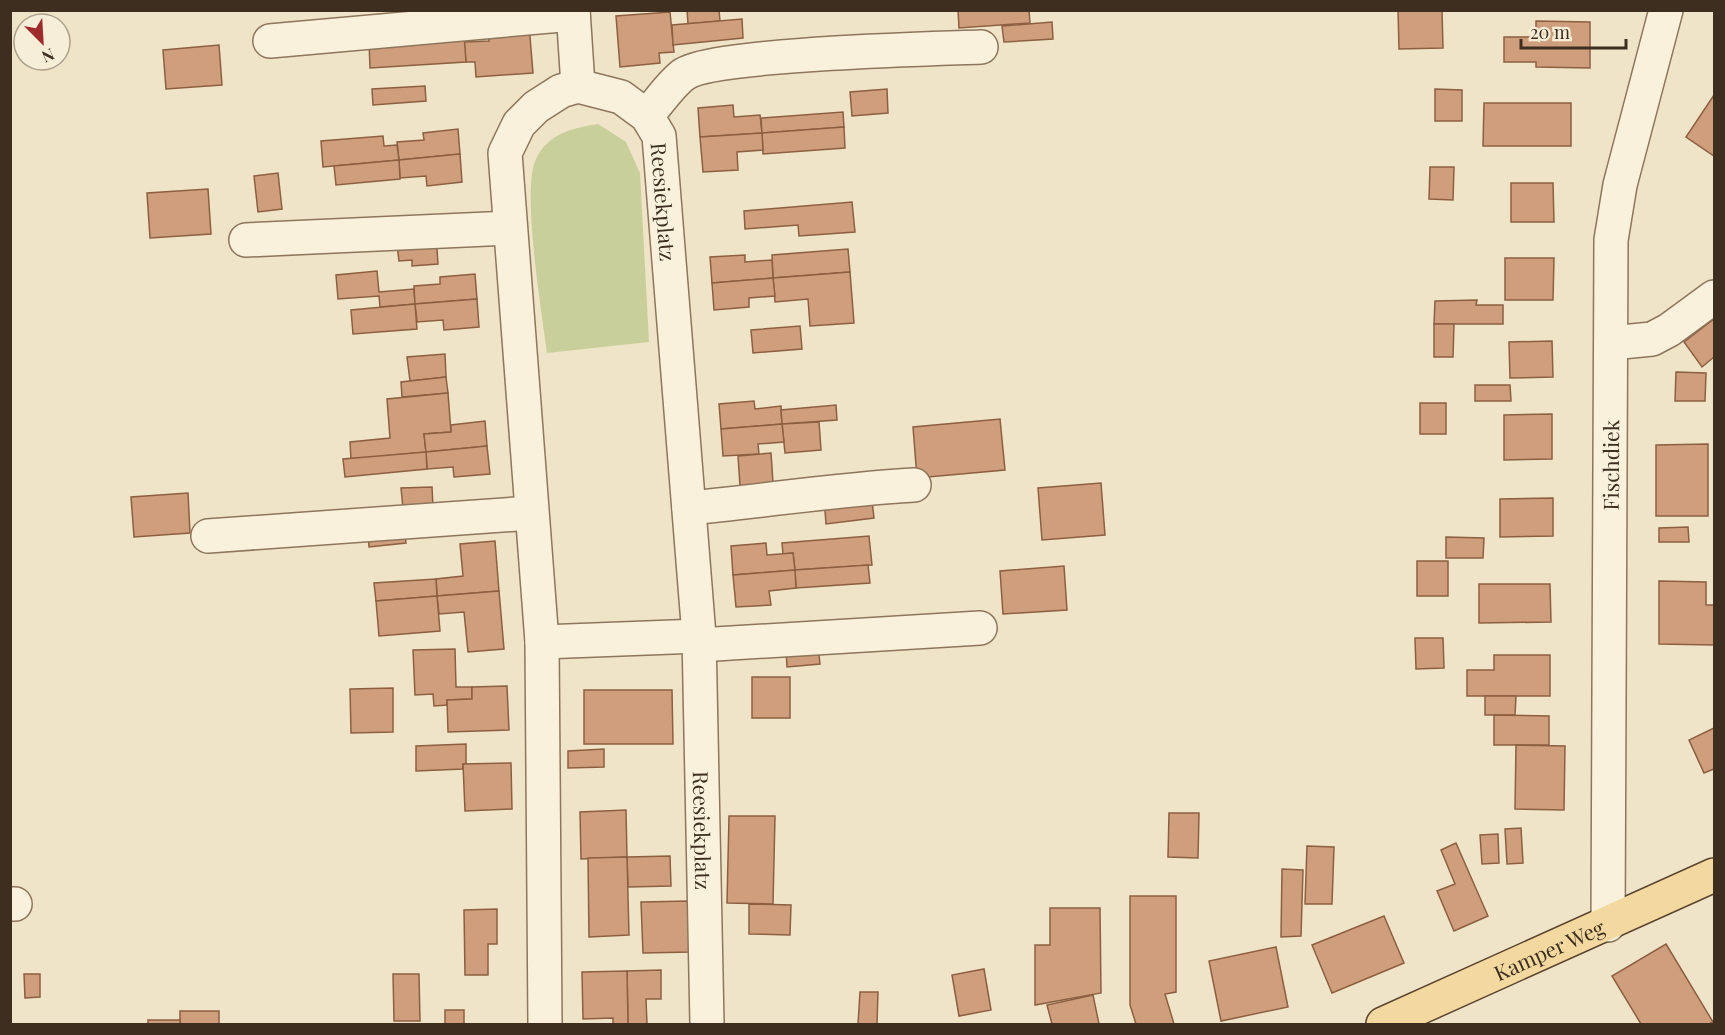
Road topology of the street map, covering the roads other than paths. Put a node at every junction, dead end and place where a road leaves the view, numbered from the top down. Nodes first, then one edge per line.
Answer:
1 (1666, 10) edge
2 (573, 12) edge
3 (270, 41) dead end
4 (981, 46) dead end
5 (578, 86) junction
6 (647, 116) junction
7 (510, 228) junction
8 (246, 240) dead end
9 (1714, 297) edge
10 (1611, 343) junction
11 (914, 485) dead end
12 (689, 508) junction
13 (531, 513) junction
14 (208, 536) dead end
15 (980, 628) dead end
16 (699, 640) junction
17 (542, 642) junction
18 (1714, 875) edge
19 (1608, 924) junction
20 (545, 1024) edge
21 (707, 1024) edge
22 (1383, 1024) edge

1 - 10 street, Fischdiek
2 - 3 street
2 - 5 street
4 - 6 street
5 - 6 street, Reesiekplatz
5 - 7 street
6 - 12 street, Reesiekplatz
7 - 8 street
7 - 13 street
9 - 10 street
10 - 19 street, Fischdiek
11 - 12 street
12 - 16 street, Reesiekplatz
13 - 14 street
13 - 17 street
15 - 16 street
16 - 17 street
16 - 21 street, Reesiekplatz
17 - 20 street
18 - 19 main road, Kamper Weg
19 - 22 main road, Kamper Weg

